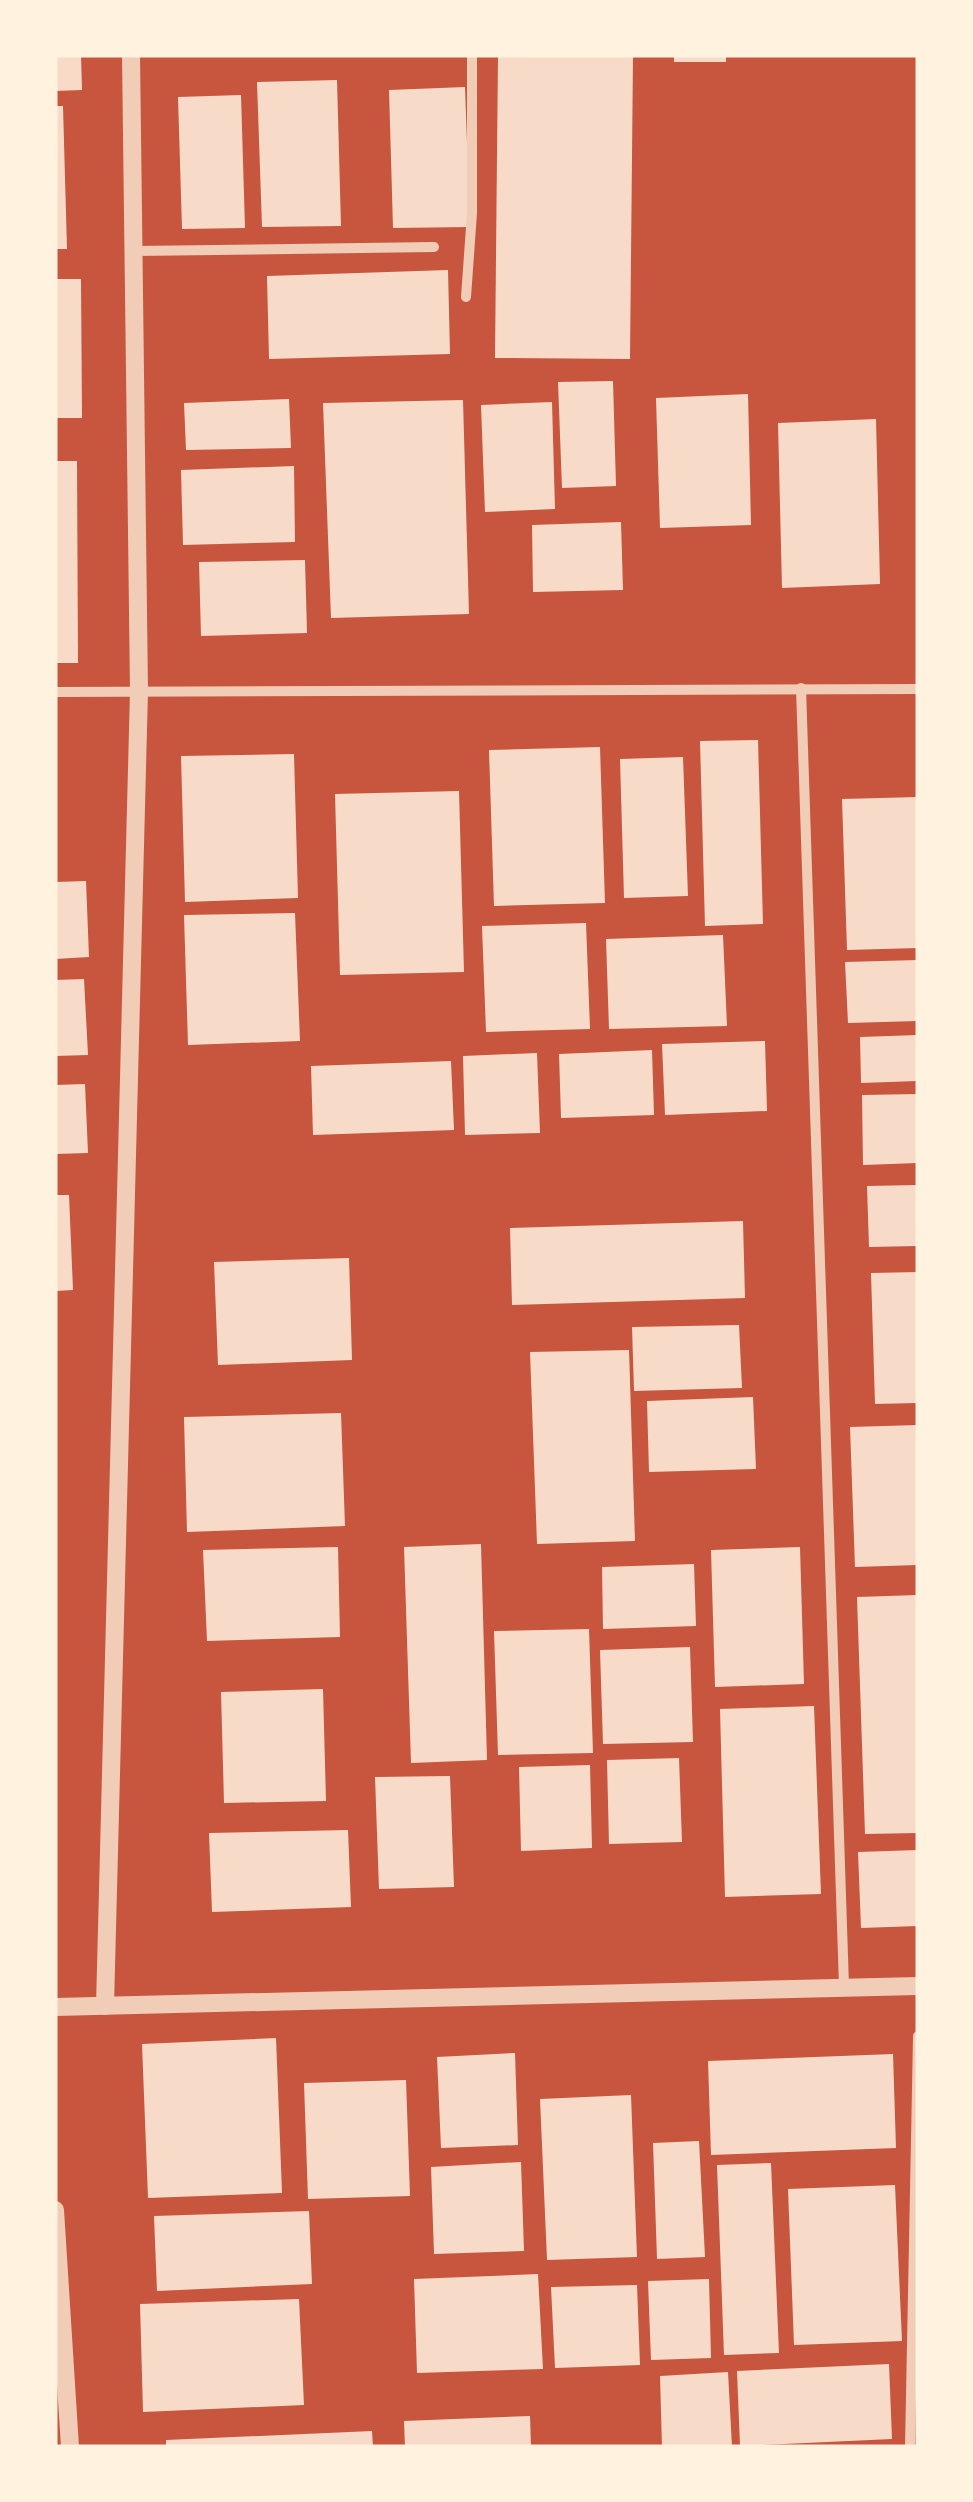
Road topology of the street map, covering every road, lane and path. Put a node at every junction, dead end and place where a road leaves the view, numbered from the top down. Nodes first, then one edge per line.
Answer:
1 (132, 55) edge
2 (472, 55) edge
3 (434, 247) dead end
4 (135, 251) junction
5 (466, 297) dead end
6 (800, 688) junction
7 (918, 688) edge
8 (139, 691) junction
9 (55, 692) edge
10 (844, 1986) junction
11 (918, 1986) edge
12 (105, 2006) junction
13 (55, 2007) edge
14 (918, 2036) edge
15 (55, 2210) edge
16 (70, 2447) edge
17 (910, 2447) edge

1 - 4 street
2 - 5 street
3 - 4 street
4 - 8 street
6 - 7 street
6 - 8 street
6 - 10 street
8 - 9 street
8 - 12 street
10 - 11 street
10 - 12 street
12 - 13 street
14 - 17 street
15 - 16 street

